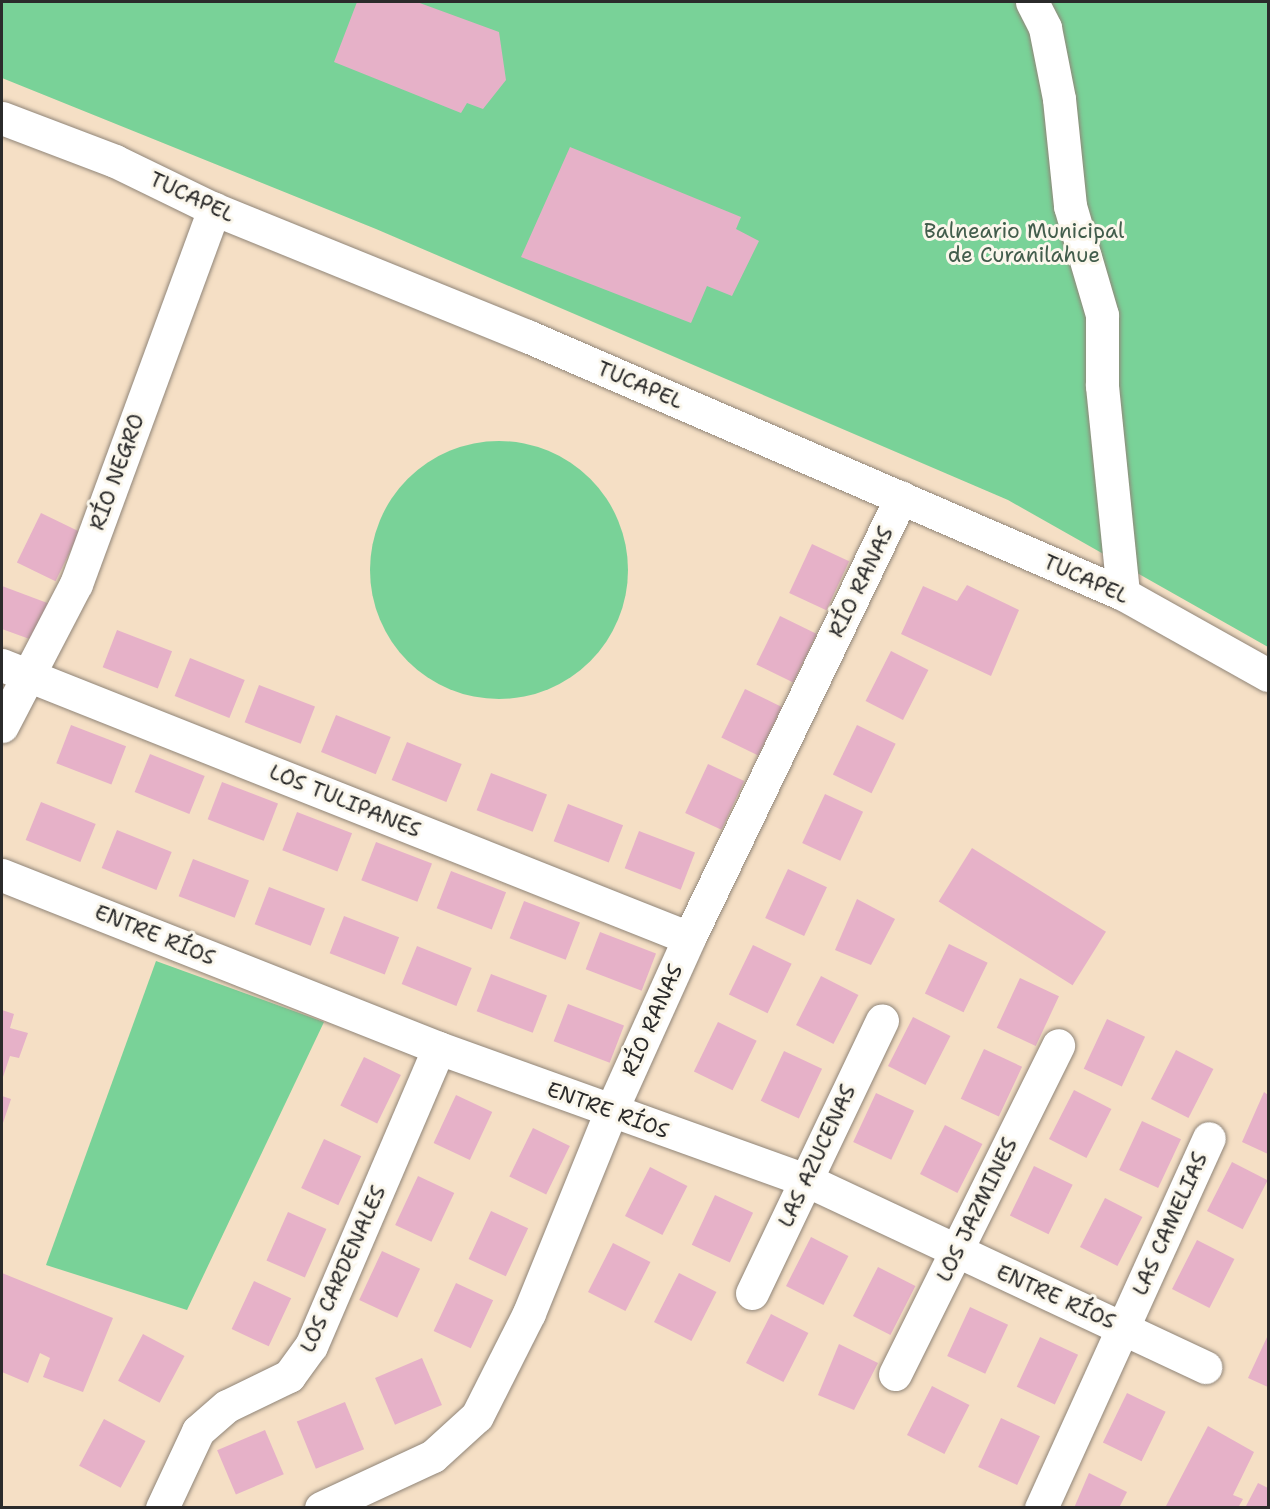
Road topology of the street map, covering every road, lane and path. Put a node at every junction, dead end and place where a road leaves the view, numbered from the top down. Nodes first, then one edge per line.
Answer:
1 (1032, 2) edge
2 (2, 118) edge
3 (213, 209) junction
4 (901, 497) junction
5 (1123, 594) junction
6 (16, 670) edge
7 (1269, 675) edge
8 (2, 726) edge
9 (2, 875) edge
10 (689, 938) junction
11 (882, 1020) dead end
12 (1058, 1045) dead end
13 (439, 1048) junction
14 (611, 1111) junction
15 (1209, 1138) dead end
16 (806, 1180) junction
17 (956, 1253) junction
18 (752, 1293) dead end
19 (1123, 1327) junction
20 (1205, 1367) dead end
21 (896, 1374) dead end
22 (162, 1508) edge
23 (321, 1508) edge
24 (1041, 1508) edge

1 - 5 street
2 - 3 street, TUCAPEL
3 - 4 street, TUCAPEL
3 - 6 street, RÍO NEGRO
4 - 5 street, TUCAPEL
4 - 10 street, RÍO RANAS
5 - 7 street, TUCAPEL
6 - 8 street, RÍO NEGRO
6 - 10 street, LOS TULIPANES
9 - 13 street, ENTRE RÍOS
10 - 14 street, RÍO RANAS
11 - 16 street, LAS AZUCENAS
12 - 17 street, LOS JAZMINES
13 - 14 street, ENTRE RÍOS
13 - 22 street, LOS CARDENALES
14 - 16 street, ENTRE RÍOS
14 - 23 street, RÍO RANAS
15 - 19 street, LAS CAMELIAS
16 - 17 street, ENTRE RÍOS
16 - 18 street, LAS AZUCENAS
17 - 19 street, ENTRE RÍOS
17 - 21 street, LOS JAZMINES
19 - 20 street, ENTRE RÍOS
19 - 24 street, LAS CAMELIAS

